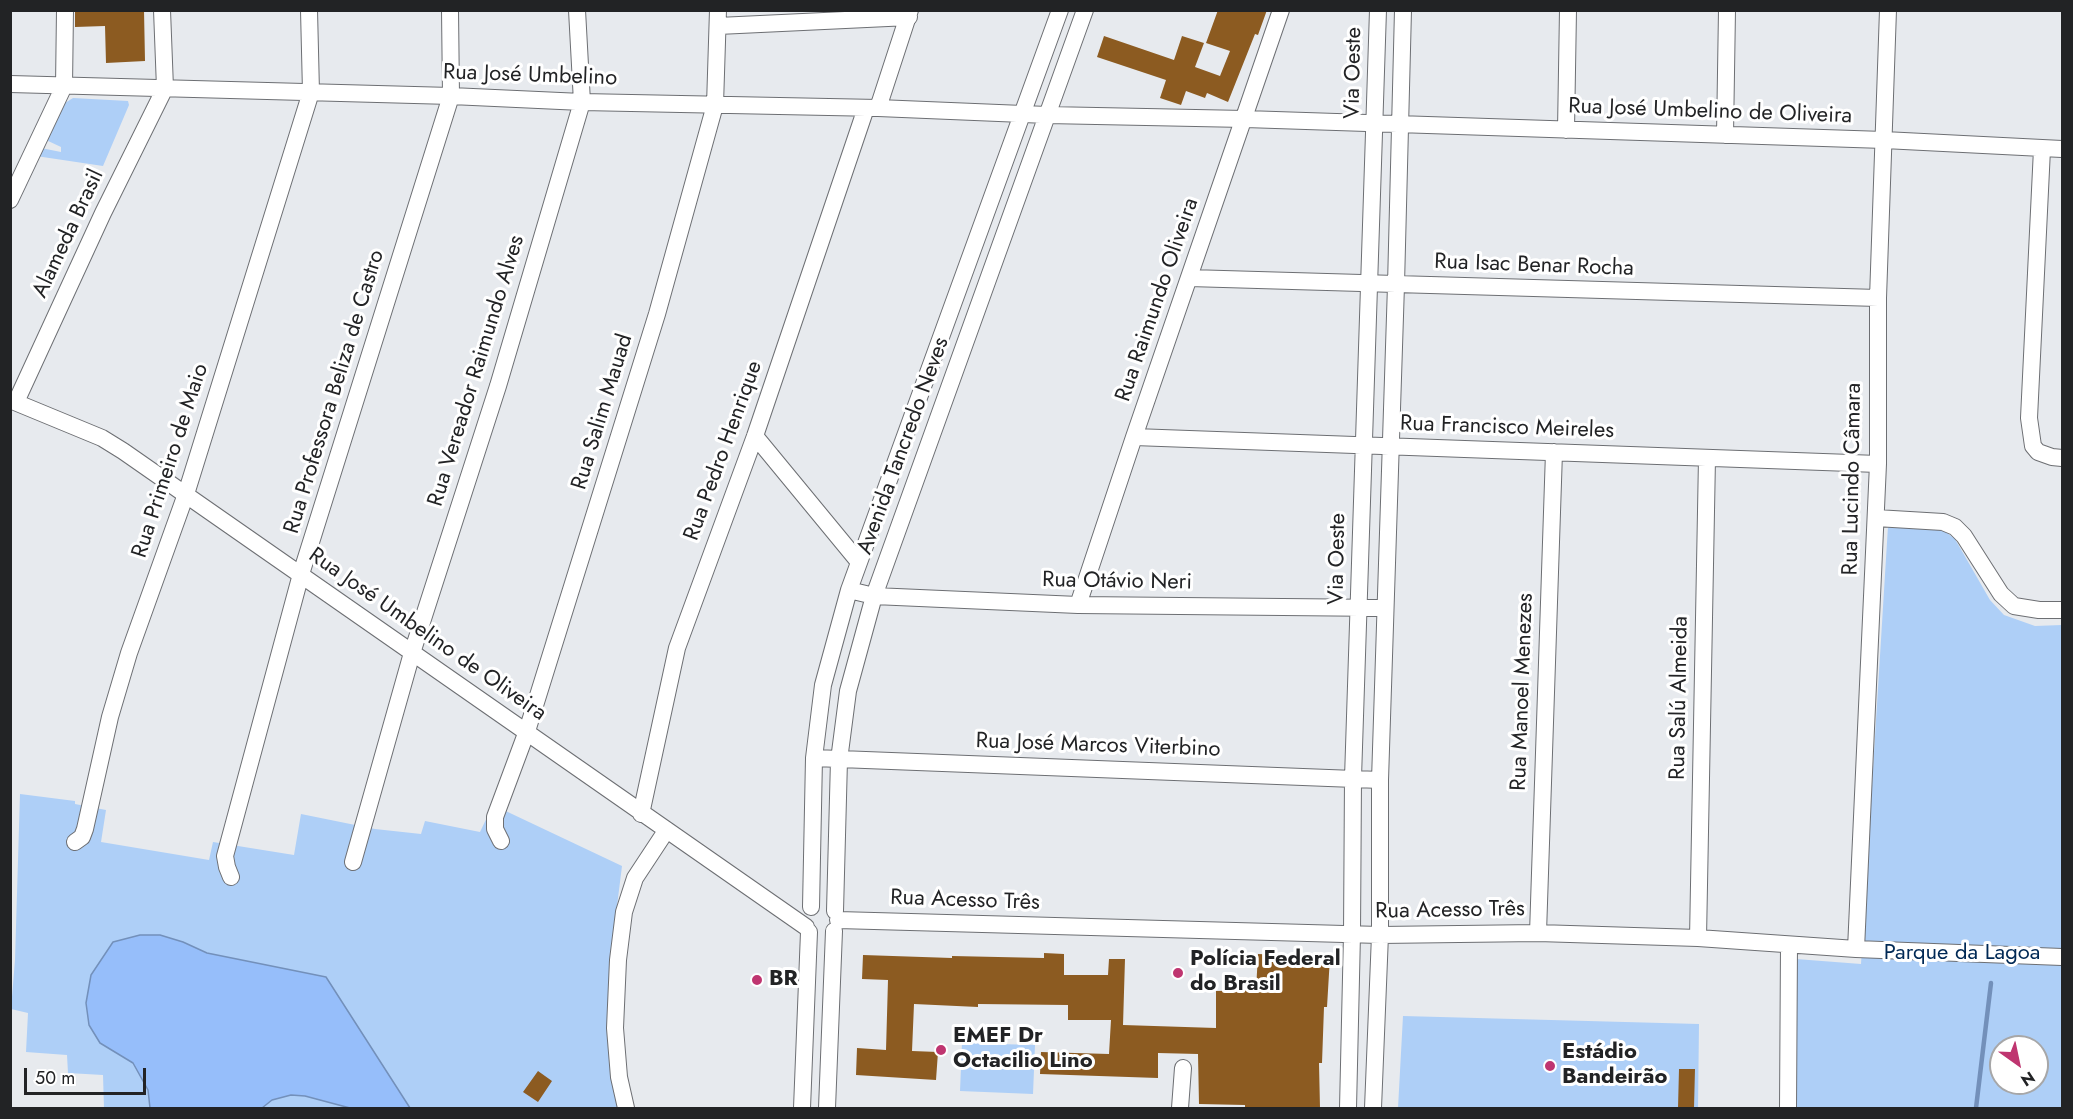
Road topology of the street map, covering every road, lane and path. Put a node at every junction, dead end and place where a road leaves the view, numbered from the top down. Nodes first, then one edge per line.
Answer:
1 (65, 10) edge
2 (162, 10) edge
3 (309, 10) edge
4 (450, 10) edge
5 (577, 10) edge
6 (1060, 10) edge
7 (1085, 10) edge
8 (1281, 10) edge
9 (1378, 10) edge
10 (1403, 10) edge
11 (1568, 10) edge
12 (1727, 10) edge
13 (1888, 10) edge
14 (909, 14) edge
15 (868, 15) edge
16 (718, 18) edge
17 (10, 84) edge
18 (64, 86) junction
19 (165, 88) junction
20 (310, 92) junction
21 (451, 96) junction
22 (582, 102) junction
23 (715, 105) junction
24 (872, 108) junction
25 (1023, 114) junction
26 (1047, 115) junction
27 (1245, 119) junction
28 (1376, 124) junction
29 (1401, 125) junction
30 (1566, 130) junction
31 (1725, 135) junction
32 (1884, 140) junction
33 (2042, 149) junction
34 (2062, 149) edge
35 (10, 200) edge
36 (1189, 278) junction
37 (1369, 284) junction
38 (1396, 285) junction
39 (1878, 298) junction
40 (13, 401) edge
41 (755, 436) junction
42 (1134, 437) junction
43 (1364, 445) junction
44 (1391, 446) junction
45 (1554, 452) junction
46 (1707, 458) junction
47 (2062, 458) edge
48 (1878, 464) junction
49 (186, 494) junction
50 (1876, 518) junction
51 (858, 561) junction
52 (301, 574) junction
53 (849, 590) junction
54 (874, 596) junction
55 (1078, 605) junction
56 (1360, 608) junction
57 (1385, 608) junction
58 (2062, 610) edge
59 (412, 653) junction
60 (527, 731) junction
61 (814, 758) junction
62 (839, 760) junction
63 (1353, 778) junction
64 (1380, 780) junction
65 (641, 814) junction
66 (666, 831) junction
67 (501, 841) dead end
68 (75, 842) dead end
69 (353, 862) dead end
70 (231, 877) dead end
71 (778, 907) junction
72 (810, 908) junction
73 (836, 921) junction
74 (808, 929) junction
75 (1538, 933) junction
76 (1352, 934) junction
77 (1380, 935) junction
78 (1698, 939) junction
79 (1789, 945) junction
80 (1856, 949) junction
81 (2062, 957) edge
82 (805, 1040) junction
83 (829, 1041) junction
84 (1183, 1068) dead end
85 (626, 1108) edge
86 (802, 1108) edge
87 (827, 1108) edge
88 (1180, 1108) edge
89 (1348, 1108) edge
90 (1373, 1108) edge
91 (1788, 1108) edge

1 - 18 street
2 - 19 street
3 - 20 street, Rua Primeiro de Maio
4 - 21 street, Rua Professora Beliza de Castro
5 - 22 street, Rua Vereador Raimundo Alves
6 - 25 street, Avenida Tancredo Neves
7 - 26 street, Avenida Tancredo Neves
8 - 27 street, Rua Raimundo Oliveira
9 - 28 street, Via Oeste
10 - 29 street
11 - 30 street
12 - 31 street
13 - 32 street, Rua Lucindo Câmara
14 - 15 street
14 - 24 street, Rua Pedro Henrique
15 - 16 street
16 - 23 street, Rua Salim Mauad
17 - 18 street, Rua José Umbelino
18 - 19 street, Rua José Umbelino
18 - 35 street
19 - 20 street, Rua José Umbelino
19 - 40 street, Alameda Brasil
20 - 21 street, Rua José Umbelino
20 - 49 street, Rua Primeiro de Maio
21 - 22 street, Rua José Umbelino
21 - 52 street, Rua Professora Beliza de Castro
22 - 23 street, Rua José Umbelino
22 - 59 street, Rua Vereador Raimundo Alves
23 - 24 street, Rua José Umbelino
23 - 60 street, Rua Salim Mauad
24 - 25 street, Rua José Umbelino
24 - 41 street, Rua Pedro Henrique
25 - 26 street, Rua José Umbelino
25 - 51 street, Avenida Tancredo Neves
26 - 27 street, Rua José Umbelino
26 - 54 street, Avenida Tancredo Neves
27 - 28 street, Rua José Umbelino de Oliveira
27 - 36 street, Rua Raimundo Oliveira
28 - 29 street, Rua José Umbelino de Oliveira
28 - 37 street, Via Oeste
29 - 30 street, Rua José Umbelino de Oliveira
29 - 38 street
30 - 31 street, Rua José Umbelino de Oliveira
31 - 32 street, Rua José Umbelino de Oliveira
32 - 33 street, Rua José Umbelino de Oliveira
32 - 39 street, Rua Lucindo Câmara
33 - 34 street, Rua José Umbelino de Oliveira
33 - 47 street
36 - 37 street, Rua Isac Benar Rocha
36 - 42 street, Rua Raimundo Oliveira
37 - 38 street, Rua Isac Benar Rocha
37 - 43 street, Via Oeste
38 - 39 street, Rua Isac Benar Rocha
38 - 44 street
39 - 48 street, Rua Lucindo Câmara
40 - 49 street, Rua José Umbelino de Oliveira
41 - 51 street
41 - 65 street, Rua Pedro Henrique
42 - 43 street, Rua Francisco Meireles
42 - 55 street, Rua Raimundo Oliveira
43 - 44 street, Rua Francisco Meireles
43 - 56 street, Via Oeste
44 - 45 street, Rua Francisco Meireles
44 - 57 street
45 - 46 street, Rua Francisco Meireles
45 - 75 street, Rua Manoel Menezes
46 - 48 street, Rua Francisco Meireles
46 - 78 street, Rua Salú Almeida
48 - 50 street, Rua Lucindo Câmara
49 - 52 street, Rua José Umbelino de Oliveira
49 - 68 street, Rua Primeiro de Maio
50 - 58 street
50 - 80 street, Rua Lucindo Câmara
51 - 53 street, Avenida Tancredo Neves
52 - 59 street, Rua José Umbelino de Oliveira
52 - 70 street, Rua Professora Beliza de Castro
53 - 54 street, Rua Otávio Neri
53 - 61 street, Avenida Tancredo Neves
54 - 55 street, Rua Otávio Neri
54 - 62 street, Avenida Tancredo Neves
55 - 56 street, Rua Otávio Neri
56 - 57 street, Rua Otávio Neri
56 - 63 street, Via Oeste
57 - 64 street
59 - 60 street, Rua José Umbelino de Oliveira
59 - 69 street
60 - 65 street, Rua José Umbelino de Oliveira
60 - 67 street, Rua Salim Mauad
61 - 62 street, Rua José Marcos Viterbino
61 - 72 street, Avenida Tancredo Neves
62 - 63 street, Rua José Marcos Viterbino
62 - 73 street, Avenida Tancredo Neves
63 - 64 street, Rua José Marcos Viterbino
63 - 76 street, Via Oeste
64 - 77 street
65 - 66 street, Rua José Umbelino de Oliveira
66 - 71 street, Rua José Umbelino de Oliveira
66 - 85 street
71 - 72 street
71 - 74 street, Rua José Umbelino de Oliveira
72 - 73 street
72 - 74 street
73 - 74 street
73 - 76 street, Rua Acesso Três
73 - 83 street, Avenida Tancredo Neves
74 - 82 street
75 - 77 street, Rua Acesso Três
75 - 78 street, Rua Acesso Três
76 - 77 street, Rua Acesso Três
76 - 89 street, Via Oeste
77 - 90 street
78 - 79 street, Rua Acesso Três
79 - 80 street, Rua Acesso Três
79 - 91 street
80 - 81 street, Rua Acesso Três
82 - 83 street
82 - 86 street
83 - 87 street, Avenida Tancredo Neves
84 - 88 street

